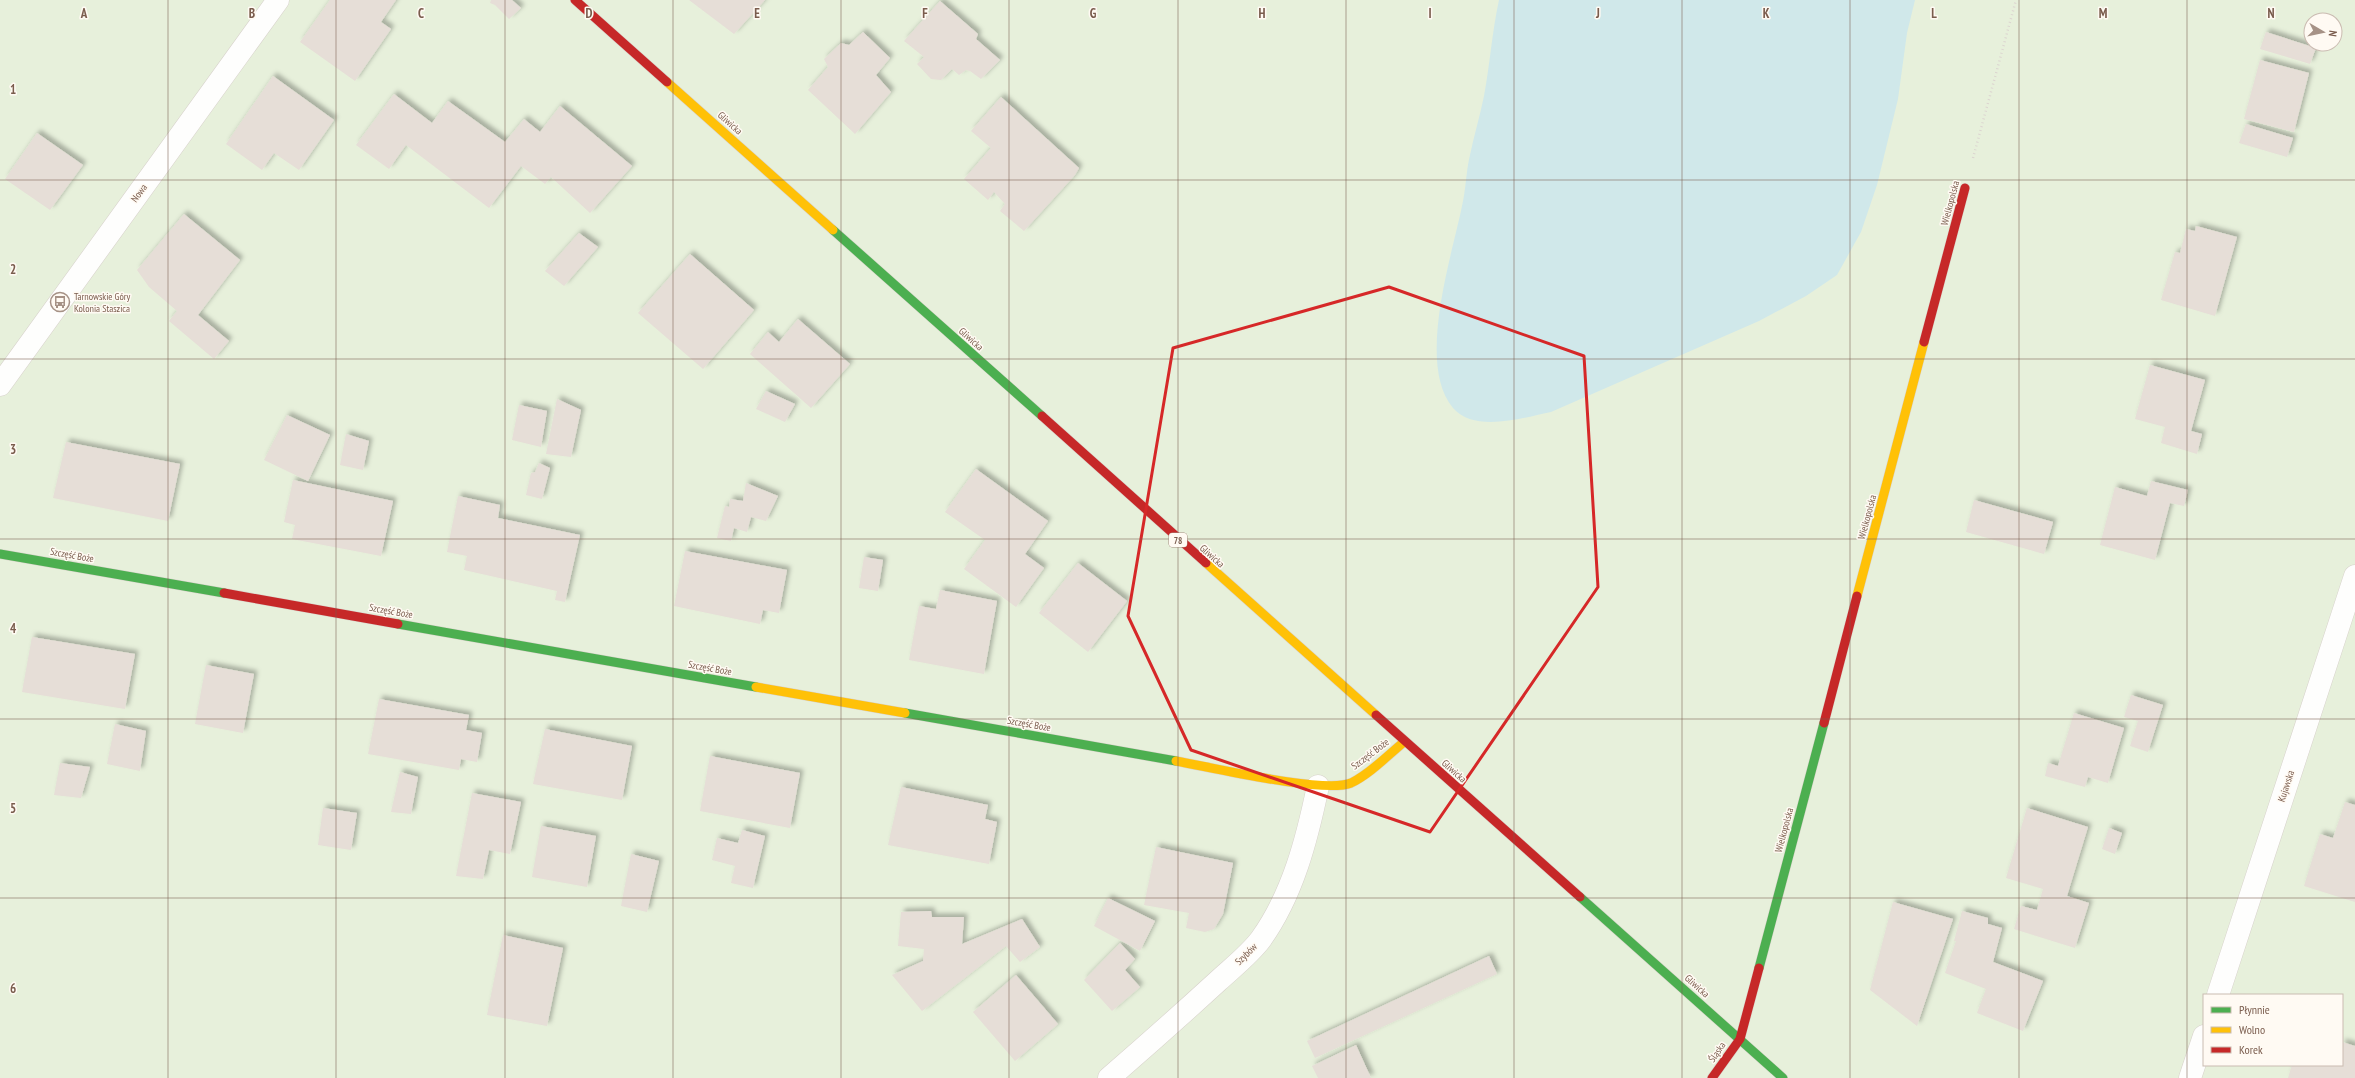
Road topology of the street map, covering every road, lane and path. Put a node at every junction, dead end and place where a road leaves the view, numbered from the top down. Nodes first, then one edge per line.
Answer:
1 (278, 0) edge
2 (575, 0) edge
3 (2016, 0) edge
4 (1965, 188) joint
5 (0, 385) edge
6 (0, 554) edge
7 (2355, 576) edge
8 (1404, 742) junction
9 (1318, 786) junction
10 (2218, 994) edge
11 (1740, 1039) junction
12 (2203, 1039) edge
13 (1109, 1078) edge
14 (1712, 1078) edge
15 (1782, 1078) edge
16 (2190, 1078) edge

1 - 5 street, Nowa
2 - 8 street, Gliwicka / 78
3 - 4 path, Wielkopolska
4 - 11 street, Wielkopolska
6 - 9 street, Szczęść Boże
7 - 10 street, Kujawska
8 - 9 street, Szczęść Boże
8 - 11 street, Gliwicka / 78
9 - 13 street, Szybów
11 - 14 street, Śląska
11 - 15 street, Gliwicka / 78
12 - 16 street

